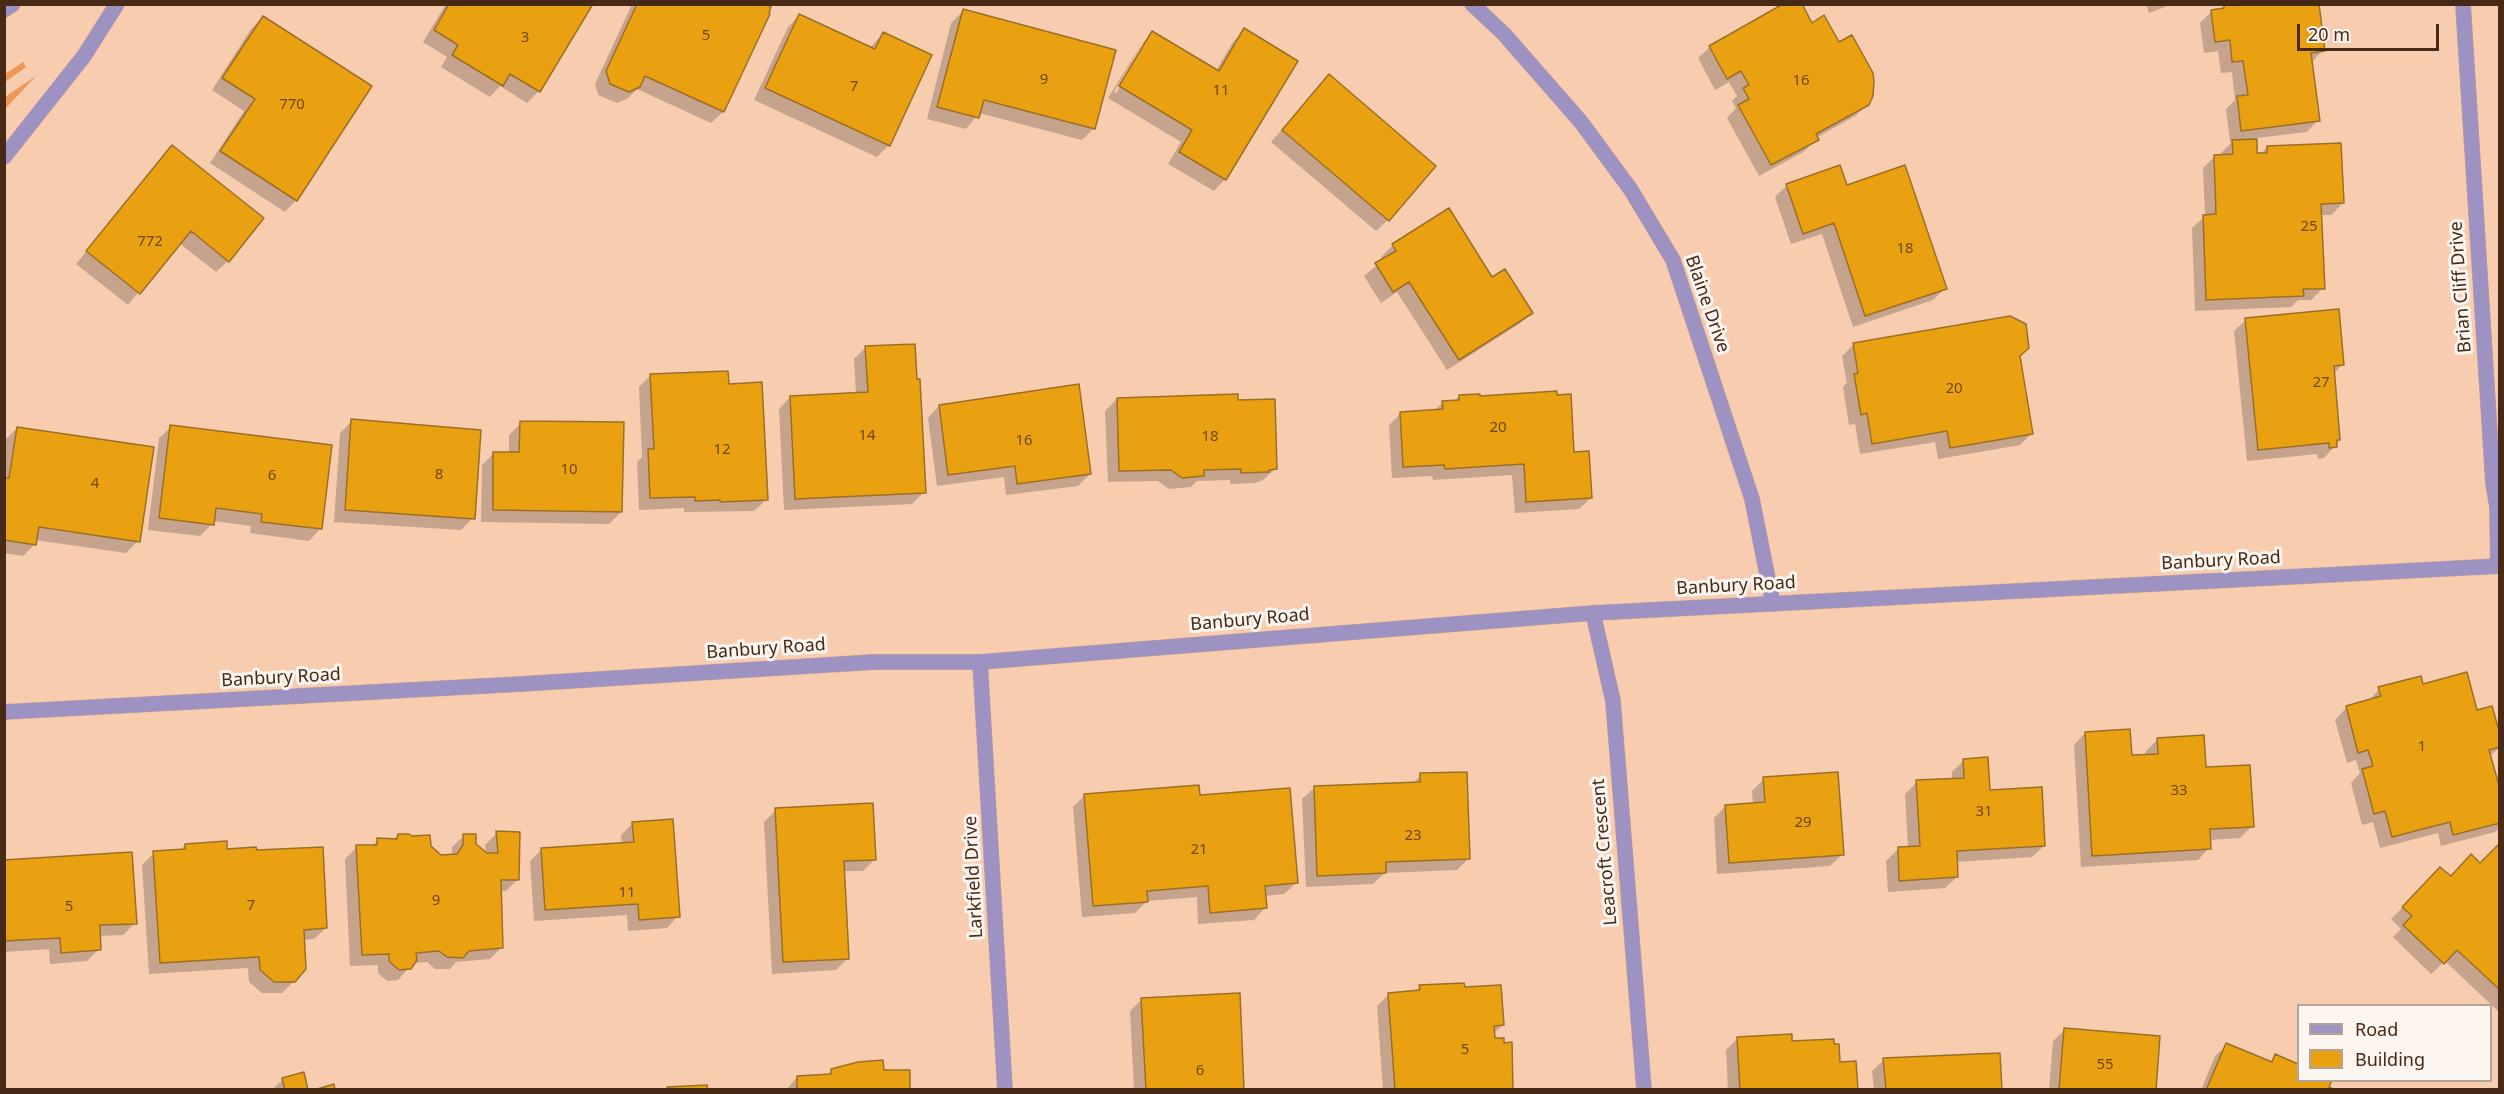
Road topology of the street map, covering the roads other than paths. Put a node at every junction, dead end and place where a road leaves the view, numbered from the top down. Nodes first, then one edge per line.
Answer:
1 (13, 4) edge
2 (117, 4) edge
3 (1472, 4) edge
4 (2463, 4) edge
5 (4, 10) edge
6 (4, 157) edge
7 (2499, 566) edge
8 (1773, 604) junction
9 (1593, 612) junction
10 (980, 662) junction
11 (4, 712) edge
12 (1005, 1089) edge
13 (1644, 1089) edge

1 - 5 street
2 - 6 street
3 - 8 street, Blaine Drive
4 - 7 street, Brian Cliff Drive
7 - 8 street, Banbury Road
8 - 9 street, Banbury Road
9 - 10 street, Banbury Road
9 - 13 street, Leacroft Crescent
10 - 11 street, Banbury Road
10 - 12 street, Larkfield Drive

